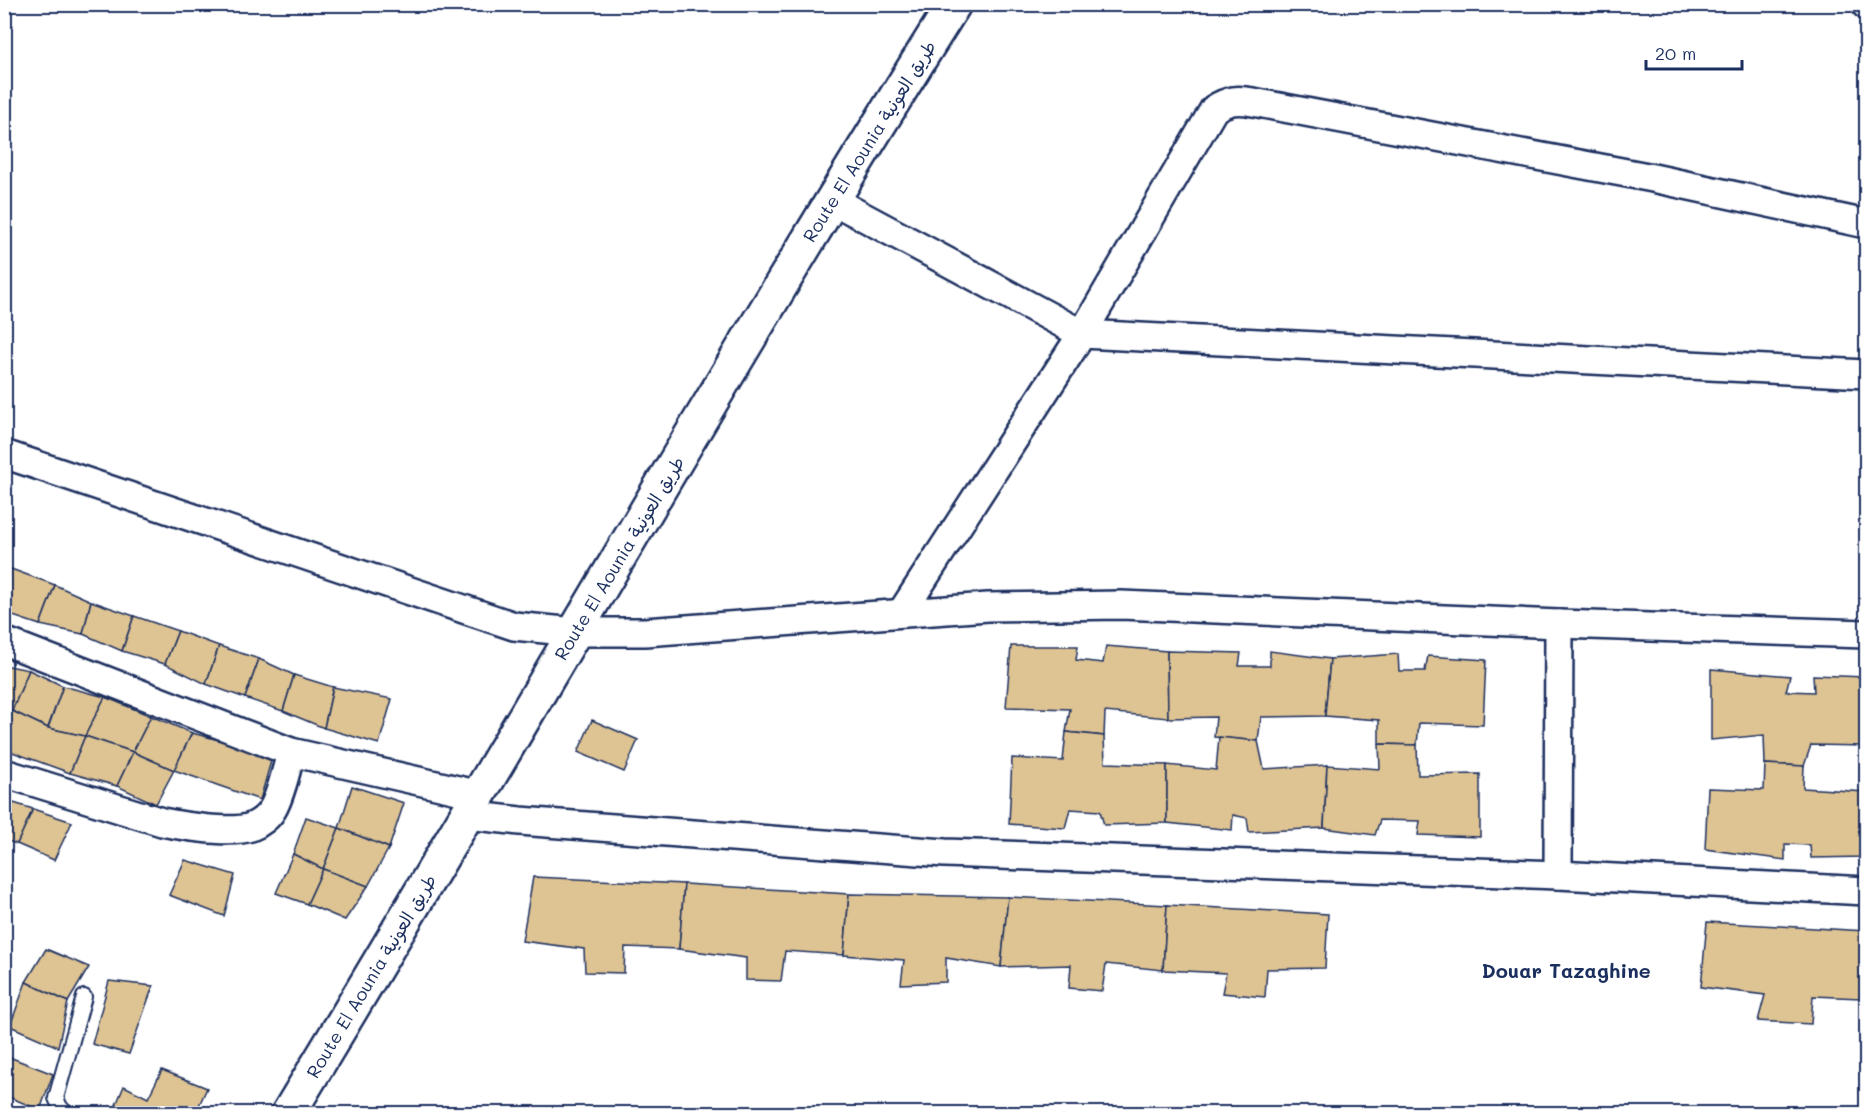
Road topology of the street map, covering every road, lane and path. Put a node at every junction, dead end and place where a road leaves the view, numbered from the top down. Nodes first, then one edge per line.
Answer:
1 (954, 4) edge
2 (832, 200) junction
3 (1866, 224) edge
4 (1082, 334) junction
5 (1866, 374) edge
6 (4, 454) edge
7 (902, 612) junction
8 (1559, 624) junction
9 (574, 632) junction
10 (1866, 634) edge
11 (4, 641) edge
12 (291, 752) junction
13 (4, 773) edge
14 (473, 805) junction
15 (1558, 875) junction
16 (1866, 891) edge
17 (84, 997) dead end
18 (67, 1113) edge
19 (288, 1113) edge

1 - 2 main road, Route El Aounia طريق العونية
2 - 4 street
2 - 9 main road, Route El Aounia طريق العونية
3 - 4 street
4 - 5 street
4 - 7 street
6 - 9 street
7 - 8 street
7 - 9 street
8 - 10 street
8 - 15 street
9 - 14 main road, Route El Aounia طريق العونية
11 - 12 street
12 - 13 street
12 - 14 street
14 - 15 street
14 - 19 main road, Route El Aounia طريق العونية
15 - 16 street
17 - 18 lane

